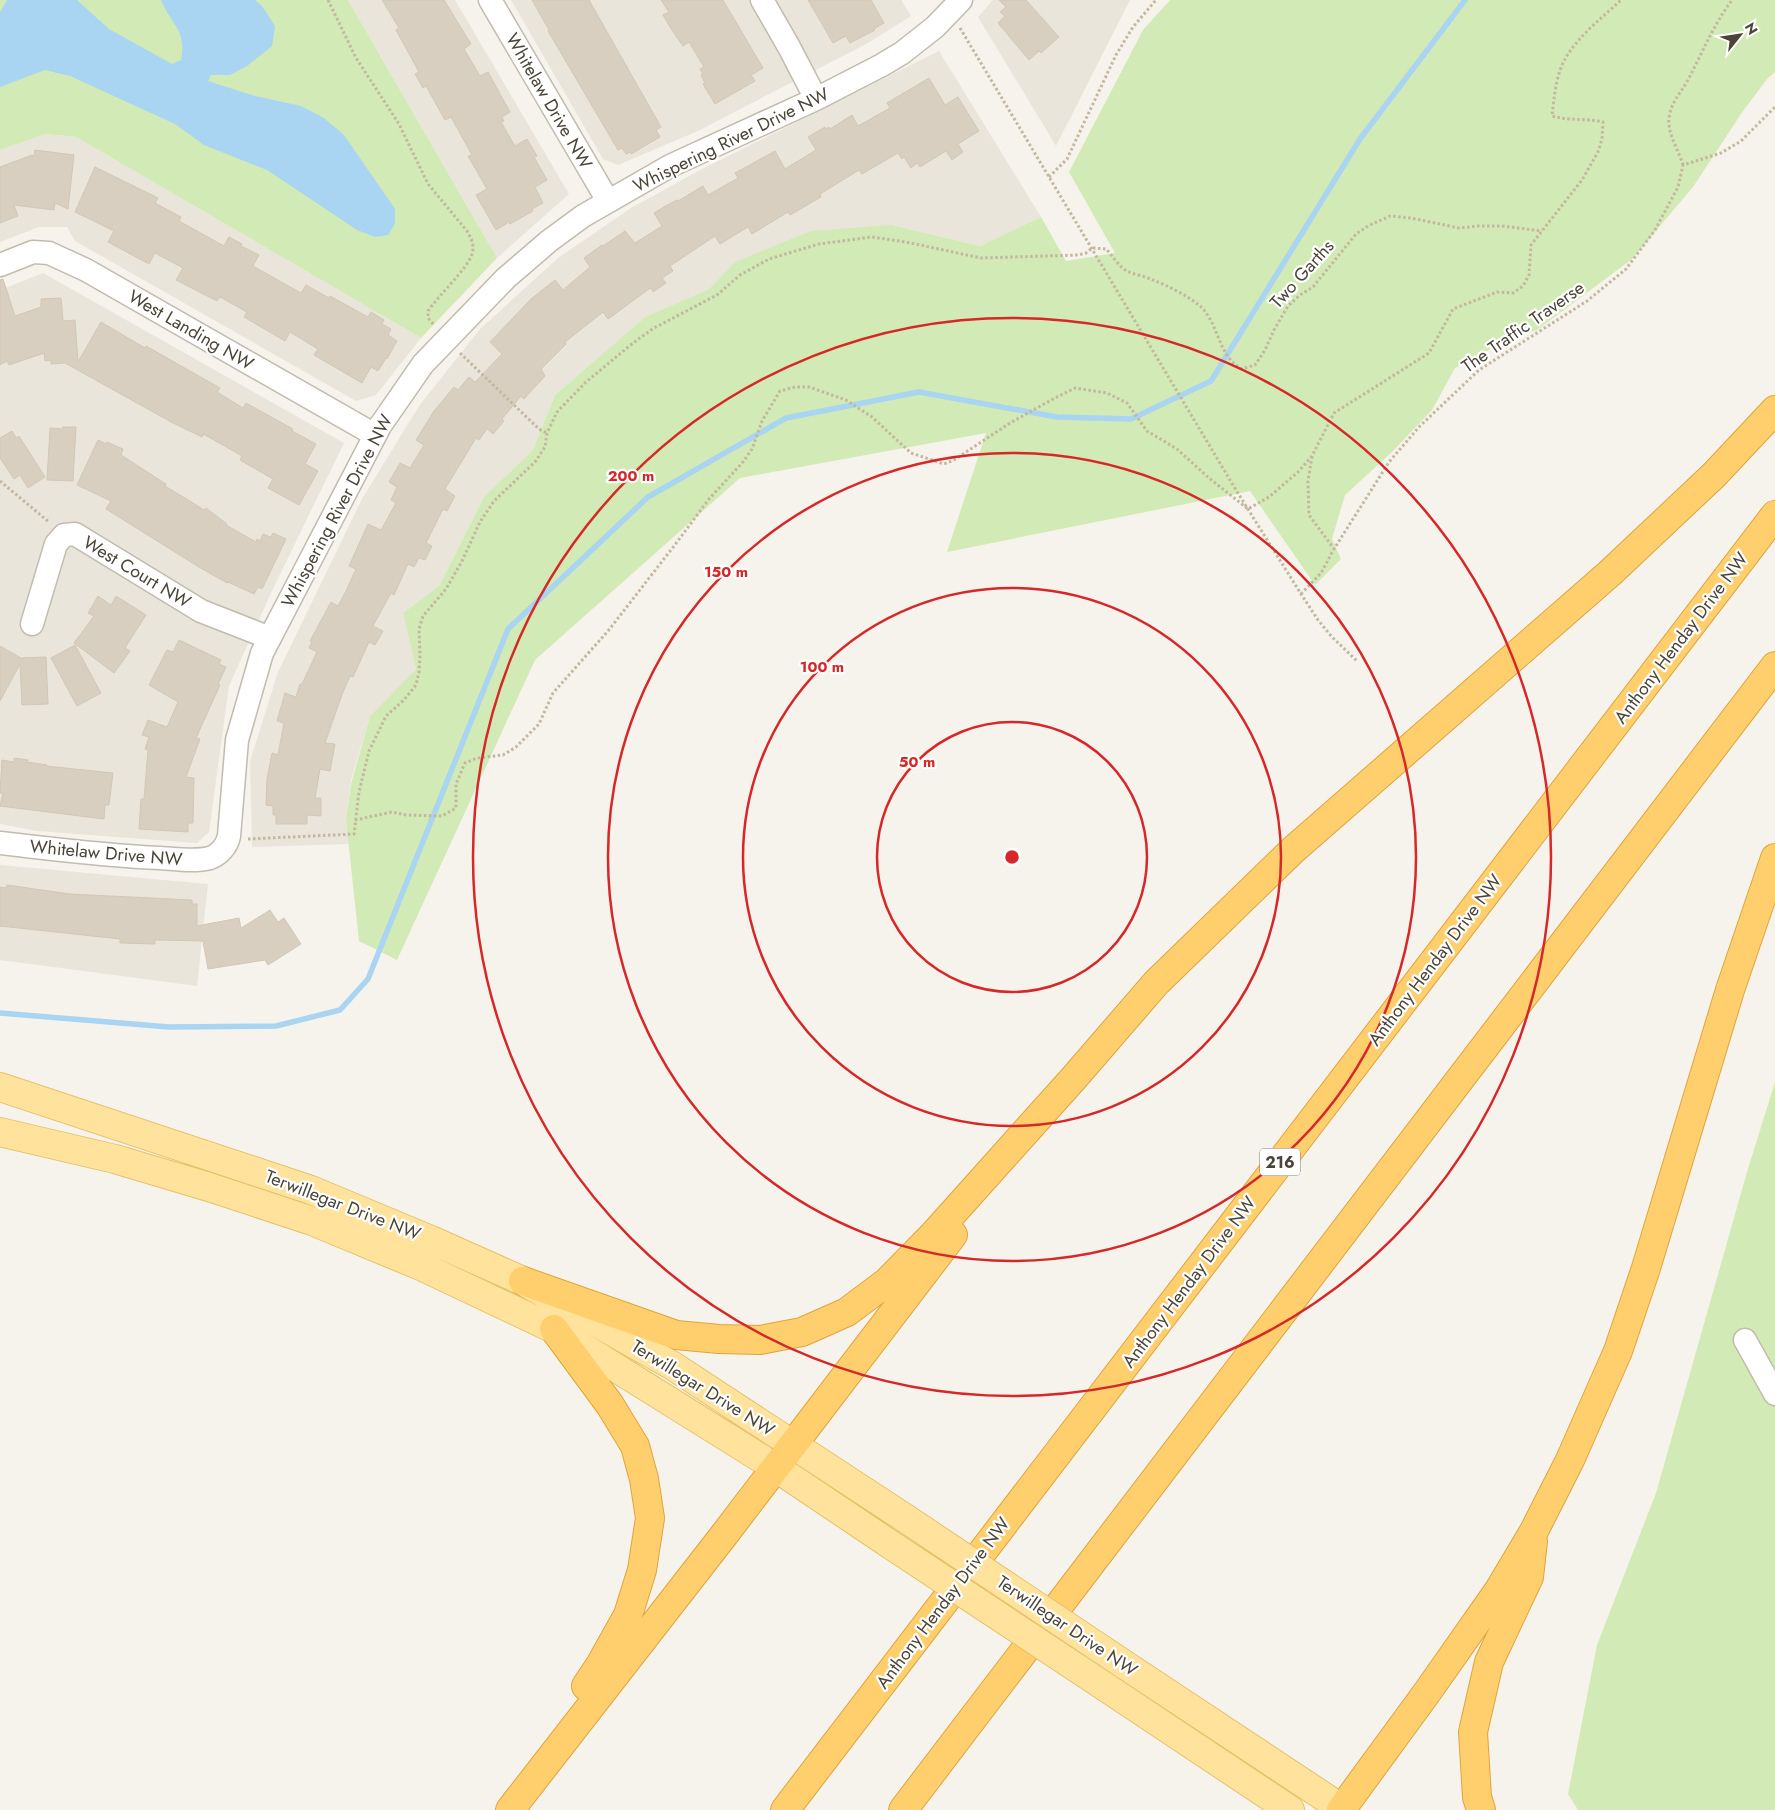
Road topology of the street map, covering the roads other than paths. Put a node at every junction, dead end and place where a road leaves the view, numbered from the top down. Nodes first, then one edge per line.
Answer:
1 (490, 0) edge
2 (762, 0) edge
3 (956, 6) edge
4 (816, 99) junction
5 (608, 201) junction
6 (0, 265) edge
7 (1775, 410) edge
8 (375, 435) junction
9 (1775, 515) edge
10 (32, 624) dead end
11 (270, 638) junction
12 (1775, 666) edge
13 (0, 843) edge
14 (220, 850) joint
15 (1775, 858) edge
16 (1073, 1079) junction
17 (0, 1087) edge
18 (0, 1132) edge
19 (523, 1281) junction
20 (554, 1329) junction
21 (1745, 1340) dead end
22 (1775, 1394) edge
23 (793, 1444) junction
24 (775, 1467) junction
25 (1534, 1531) junction
26 (543, 1766) junction
27 (510, 1810) edge
28 (784, 1810) edge
29 (903, 1810) edge
30 (1290, 1810) edge
31 (1342, 1810) edge
32 (1481, 1810) edge

1 - 5 street, Whitelaw Drive NW
2 - 4 street
3 - 4 street, Whispering River Drive NW
4 - 5 street, Whispering River Drive NW
5 - 8 street, Whispering River Drive NW
6 - 8 street, West Landing NW
7 - 16 highway
8 - 11 street, Whispering River Drive NW
9 - 28 highway, Anthony Henday Drive NW / 216
10 - 11 street, West Court NW
11 - 14 street, Whispering River Drive NW
12 - 29 highway
13 - 14 street, Whitelaw Drive NW
15 - 25 highway
16 - 19 highway
16 - 23 highway
17 - 19 main road, Terwillegar Drive NW
18 - 20 main road, Terwillegar Drive NW
19 - 23 main road, Terwillegar Drive NW
20 - 24 main road, Terwillegar Drive NW
20 - 26 highway
21 - 22 street
23 - 24 highway
23 - 31 main road, Terwillegar Drive NW, bridge
24 - 26 highway
24 - 30 main road, Terwillegar Drive NW, bridge
25 - 31 highway
25 - 32 highway
26 - 27 highway

